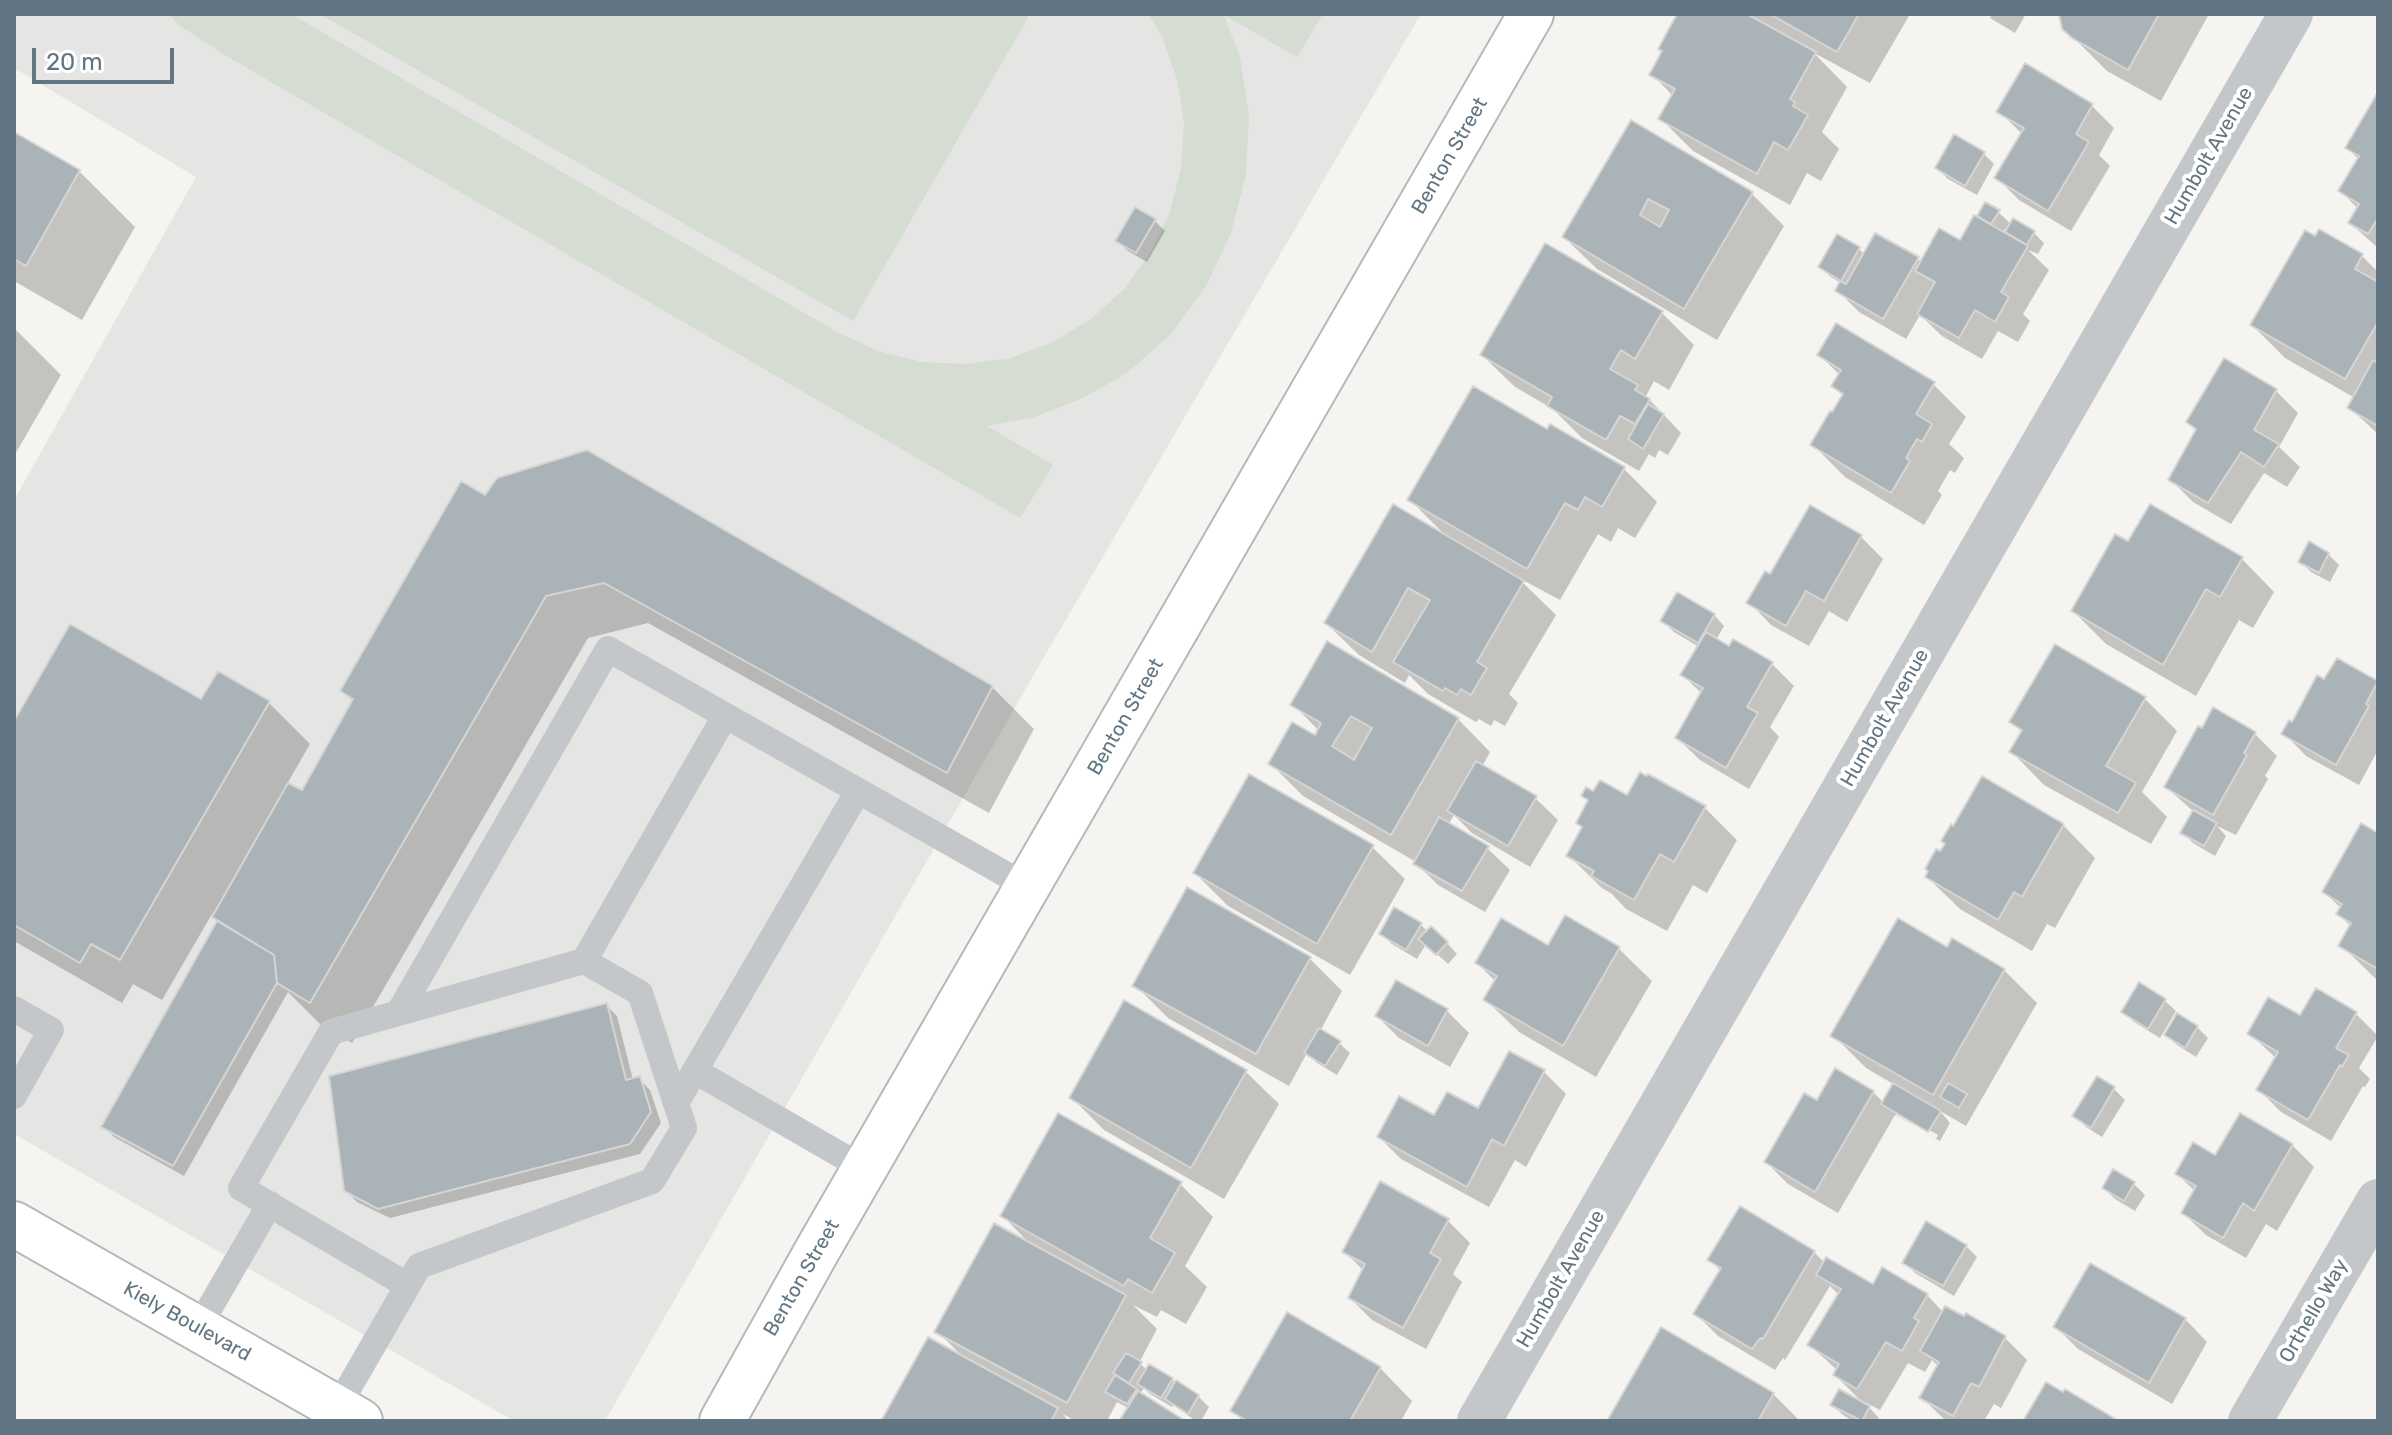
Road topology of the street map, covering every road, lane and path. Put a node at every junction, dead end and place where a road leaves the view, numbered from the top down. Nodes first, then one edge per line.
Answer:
1 (1531, 14) edge
2 (2291, 14) edge
3 (725, 716) junction
4 (858, 791) junction
5 (1028, 887) junction
6 (584, 961) junction
7 (14, 1009) edge
8 (399, 1012) junction
9 (695, 1071) junction
10 (14, 1096) edge
11 (676, 1103) junction
12 (865, 1169) junction
13 (2378, 1201) edge
14 (270, 1204) junction
15 (14, 1224) edge
16 (407, 1285) junction
17 (198, 1328) junction
18 (348, 1415) edge
19 (722, 1421) edge
20 (1479, 1421) edge
21 (2250, 1421) edge

1 - 5 main road, Benton Street
2 - 20 street, Humbolt Avenue
3 - 4 lane
3 - 6 lane
3 - 8 lane
4 - 5 lane
4 - 9 lane
5 - 12 main road, Benton Street
6 - 8 lane
6 - 11 lane
7 - 10 lane
8 - 14 lane
9 - 11 lane
9 - 12 lane
11 - 16 lane
12 - 19 main road, Benton Street
13 - 21 street, Orthello Way
14 - 16 lane
14 - 17 lane
15 - 17 main road, Kiely Boulevard
16 - 18 lane
17 - 18 main road, Kiely Boulevard

